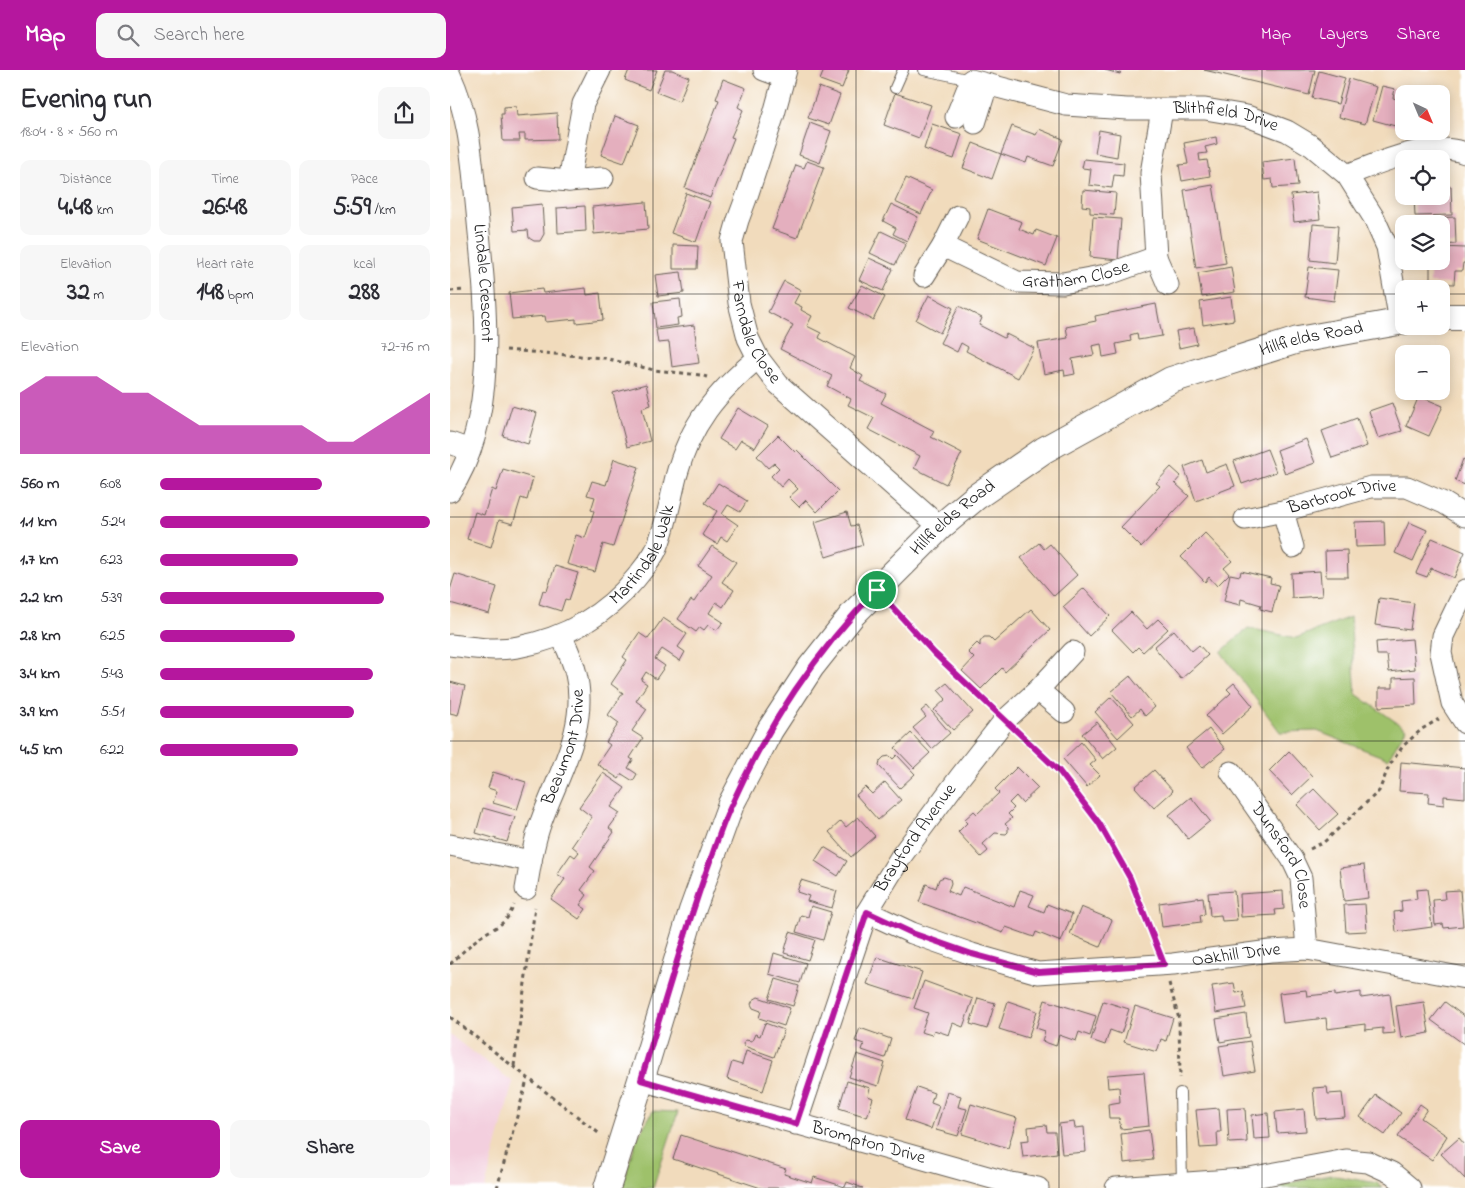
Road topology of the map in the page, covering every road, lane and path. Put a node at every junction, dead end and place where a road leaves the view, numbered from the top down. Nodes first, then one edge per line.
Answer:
1 (600, 70) edge
2 (903, 70) edge
3 (924, 70) edge
4 (778, 72) edge
5 (450, 75) edge
6 (979, 82) junction
7 (895, 88) dead end
8 (1162, 110) junction
9 (966, 120) dead end
10 (1465, 153) edge
11 (1347, 175) junction
12 (537, 178) dead end
13 (602, 178) dead end
14 (569, 181) junction
15 (958, 216) dead end
16 (943, 246) junction
17 (1156, 257) junction
18 (924, 276) dead end
19 (1168, 285) dead end
20 (1395, 287) edge
21 (1450, 317) edge
22 (1465, 317) edge
23 (1395, 323) edge
24 (486, 349) junction
25 (758, 358) junction
26 (733, 378) junction
27 (450, 443) edge
28 (470, 450) junction
29 (450, 491) edge
30 (1283, 511) junction
31 (1465, 516) edge
32 (1245, 519) dead end
33 (940, 527) junction
34 (1293, 547) dead end
35 (877, 590) junction
36 (1465, 590) edge
37 (561, 635) junction
38 (450, 645) edge
39 (1073, 652) dead end
40 (1038, 690) junction
41 (1064, 712) dead end
42 (1461, 716) edge
43 (1004, 721) junction
44 (1231, 772) dead end
45 (450, 845) edge
46 (1292, 859) junction
47 (531, 861) junction
48 (526, 889) junction
49 (867, 912) junction
50 (1307, 949) junction
51 (450, 964) edge
52 (1164, 964) junction
53 (1465, 978) edge
54 (450, 1017) edge
55 (514, 1066) junction
56 (528, 1077) junction
57 (641, 1080) junction
58 (1180, 1093) joint
59 (796, 1124) junction
60 (619, 1148) junction
61 (1182, 1183) junction
62 (497, 1188) edge
63 (607, 1188) edge
64 (1038, 1188) edge
65 (1116, 1188) edge
66 (1410, 1188) edge

1 - 14 street
2 - 7 lane
3 - 6 lane
4 - 25 street, Farndale Close
5 - 24 street, Lindale Crescent
6 - 8 street, Blithfield Drive
6 - 9 street
8 - 11 street, Blithfield Drive
8 - 17 street
10 - 11 street
11 - 20 street, Blithfield Drive
12 - 14 street
13 - 14 street
15 - 16 street
16 - 17 street, Gratham Close
16 - 18 street
17 - 19 street
21 - 22 street
23 - 33 street, Hillfields Road
24 - 26 path
24 - 28 street, Lindale Crescent
25 - 26 street, Martindale Walk
25 - 33 street, Farndale Close
26 - 37 street, Martindale Walk
27 - 28 street
28 - 29 street, Lindale Crescent
30 - 31 street, Barbrook Drive
30 - 32 street, Barbrook Drive
30 - 34 street
33 - 35 street, Hillfields Road
35 - 43 path
35 - 57 street, Hillfields Road
36 - 42 street
37 - 38 street, Martindale Walk
37 - 47 street, Beaumont Drive
39 - 40 street, Brayford Avenue
40 - 41 street
40 - 43 street, Brayford Avenue
42 - 46 path
43 - 49 street, Brayford Avenue
43 - 52 path
44 - 46 street, Dunsford Close
45 - 47 street
46 - 50 street, Dunsford Close
47 - 48 street, Beaumont Drive
48 - 51 path
48 - 55 path
49 - 52 street, Oakhill Drive
49 - 59 street, Brayford Avenue
50 - 52 street, Oakhill Drive
50 - 53 street, Oakhill Drive
52 - 58 path
54 - 55 path
55 - 56 path
56 - 60 path
56 - 62 path
57 - 59 street, Brompton Drive
57 - 60 street, Hillfields Road
58 - 61 lane
59 - 64 street, Brompton Drive
60 - 63 street, Hillfields Road
61 - 65 street
61 - 66 street

